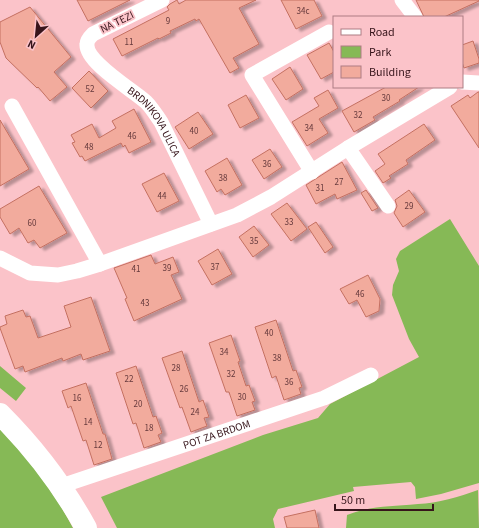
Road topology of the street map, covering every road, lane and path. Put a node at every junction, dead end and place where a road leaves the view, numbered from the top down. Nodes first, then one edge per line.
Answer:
1 (162, 0) edge
2 (402, 0) edge
3 (414, 16) edge
4 (329, 32) dead end
5 (93, 34) joint
6 (463, 82) edge
7 (479, 83) edge
8 (448, 88) edge
9 (12, 106) dead end
10 (348, 148) junction
11 (312, 172) junction
12 (388, 206) dead end
13 (211, 224) junction
14 (0, 258) edge
15 (100, 264) junction
16 (371, 375) dead end
17 (0, 414) edge
18 (61, 486) junction
19 (86, 528) edge

1 - 5 street, NA TEZI
2 - 3 street
4 - 11 street
5 - 13 street, BRDNIKOVA ULICA
6 - 7 street
8 - 10 street
9 - 15 street
10 - 11 street
10 - 12 street
11 - 13 street
13 - 15 street
14 - 15 street
16 - 18 street, POT ZA BRDOM
17 - 18 main road
18 - 19 main road

